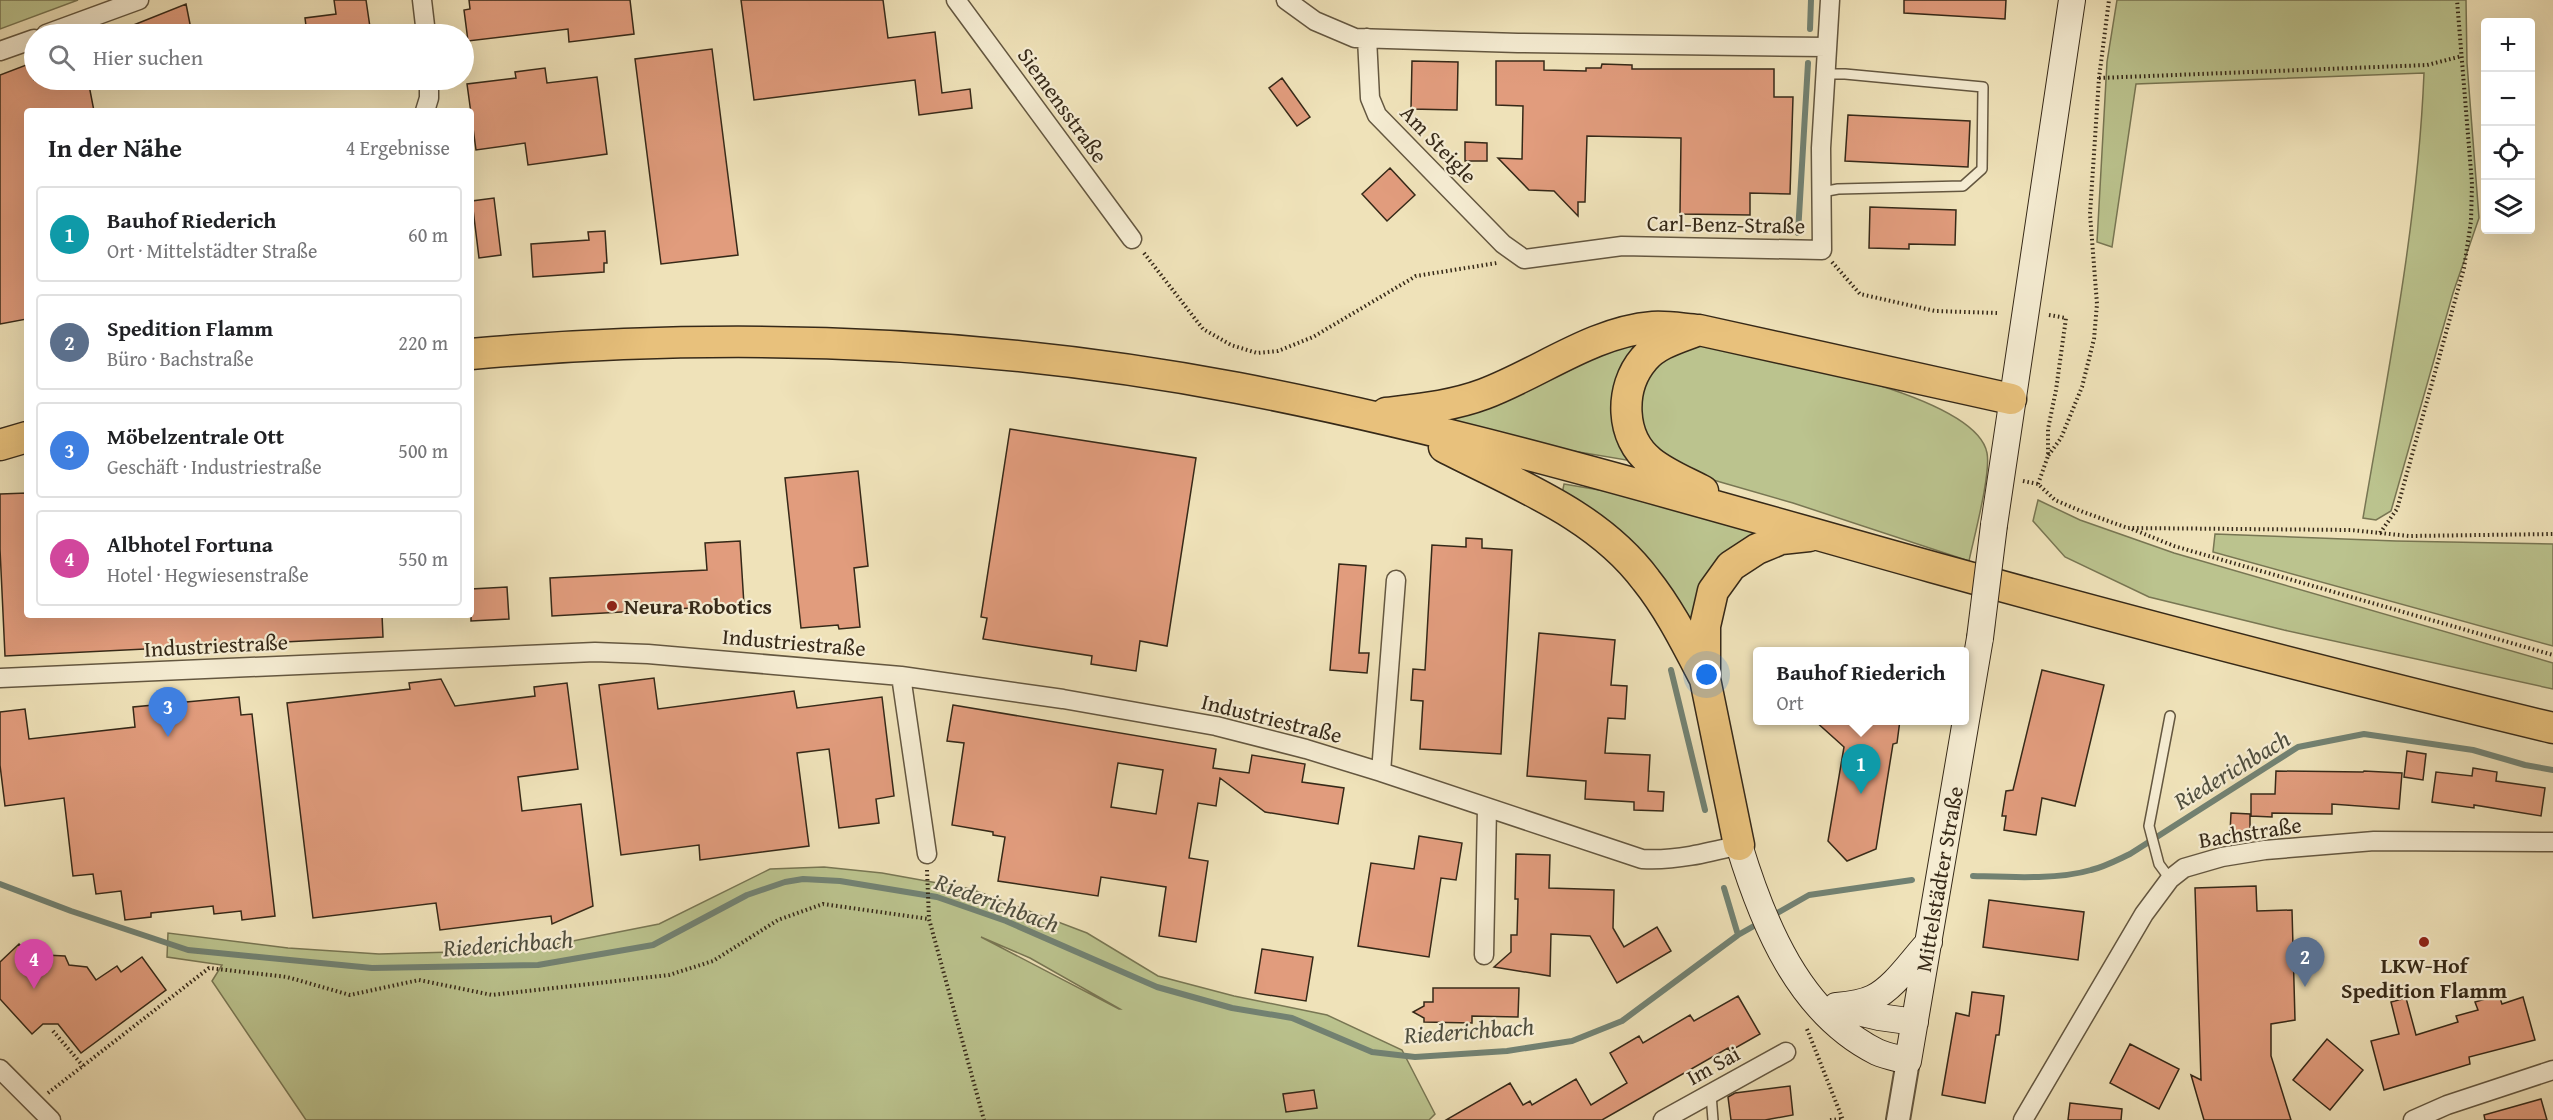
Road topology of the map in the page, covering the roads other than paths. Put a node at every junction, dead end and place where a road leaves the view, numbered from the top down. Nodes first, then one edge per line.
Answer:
1 (139, 0) edge
2 (422, 0) edge
3 (956, 0) edge
4 (1286, 0) edge
5 (1830, 0) edge
6 (2072, 0) edge
7 (73, 24) edge
8 (425, 24) edge
9 (1367, 38) junction
10 (24, 43) edge
11 (1826, 47) junction
12 (0, 51) edge
13 (1825, 74) junction
14 (429, 90) edge
15 (426, 108) edge
16 (1822, 192) junction
17 (1132, 239) road end
18 (1524, 259) joint
19 (1699, 330) junction
20 (474, 354) edge
21 (2011, 399) junction
22 (1368, 416) junction
23 (1399, 423) junction
24 (24, 438) edge
25 (0, 444) edge
26 (1746, 516) junction
27 (1821, 536) junction
28 (1396, 580) dead end
29 (901, 676) junction
30 (0, 678) edge
31 (1705, 679) junction
32 (1969, 703) edge
33 (2170, 716) dead end
34 (1965, 725) edge
35 (2553, 728) edge
36 (1381, 772) junction
37 (1487, 808) junction
38 (2553, 842) edge
39 (1739, 845) junction
40 (927, 854) dead end
41 (2165, 871) junction
42 (1929, 941) junction
43 (1484, 955) dead end
44 (1806, 989) junction
45 (1836, 1006) junction
46 (1914, 1022) junction
47 (1786, 1052) dead end
48 (1908, 1061) junction
49 (0, 1069) edge
50 (2553, 1070) edge
51 (1710, 1094) junction
52 (51, 1120) edge
53 (1663, 1120) edge
54 (1713, 1120) edge
55 (1898, 1120) edge
56 (2023, 1120) edge
57 (2413, 1120) edge

1 - 7 street
2 - 8 street
3 - 17 street, Siemensstraße
4 - 9 street
5 - 11 street, Carl-Benz-Straße
6 - 21 main road, Mittelstädter Straße
9 - 11 street
9 - 18 street, Am Steigle
10 - 12 street
11 - 13 street, Carl-Benz-Straße
13 - 16 street, Carl-Benz-Straße
13 - 16 lane
14 - 15 street
16 - 18 street, Carl-Benz-Straße
19 - 21 highway
19 - 22 highway
19 - 26 highway
20 - 22 highway
21 - 32 main road, Mittelstädter Straße, bridge
22 - 23 highway
23 - 26 highway
23 - 31 highway
24 - 25 highway
26 - 27 highway
27 - 31 highway
27 - 35 highway
28 - 36 street
29 - 30 street, Industriestraße
29 - 36 street, Industriestraße
29 - 40 street
31 - 39 highway
33 - 41 lane
34 - 42 main road, Mittelstädter Straße, bridge
36 - 37 street, Industriestraße
37 - 39 street, Industriestraße
37 - 43 street
38 - 41 street, Bachstraße
39 - 44 main road
41 - 56 street, Bachstraße
42 - 45 main road
42 - 46 main road, Mittelstädter Straße
44 - 45 main road
44 - 48 main road
45 - 46 main road
46 - 48 main road, Mittelstädter Straße
47 - 51 street, Im Sai
48 - 55 street, Mittelstädter Straße
49 - 52 street
50 - 57 street
51 - 53 street, Im Sai
51 - 54 lane

